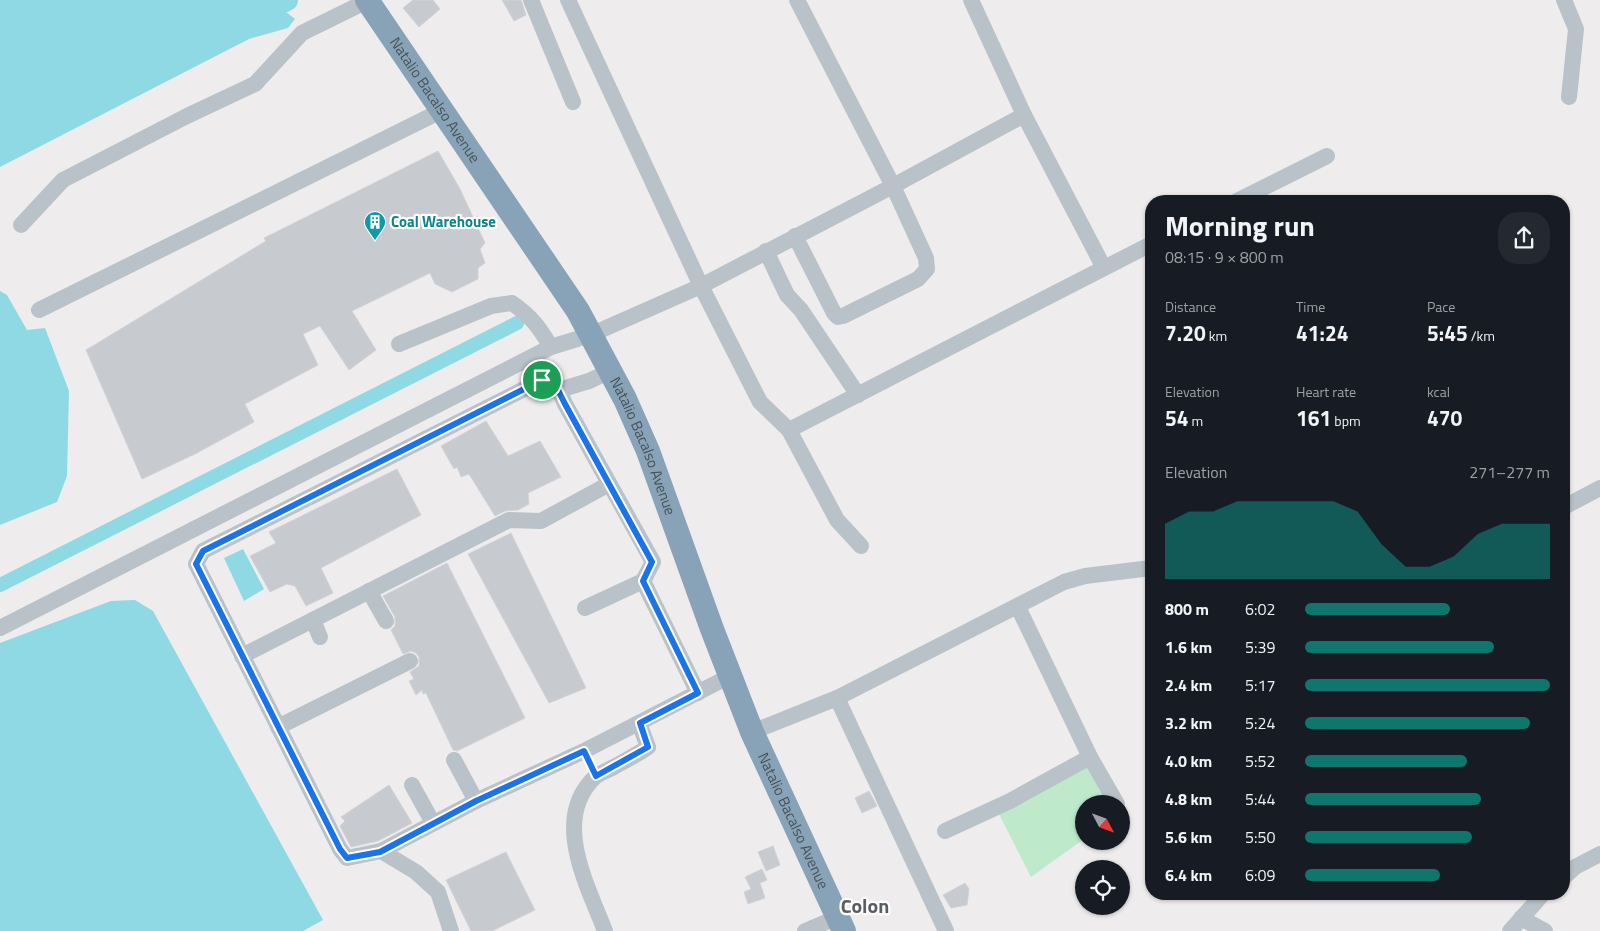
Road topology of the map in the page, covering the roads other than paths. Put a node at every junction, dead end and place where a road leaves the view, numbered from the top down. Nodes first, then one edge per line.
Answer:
1 (367, 0) edge
2 (531, 0) edge
3 (568, 0) edge
4 (797, 0) edge
5 (971, 0) edge
6 (1564, 0) edge
7 (1569, 97) dead end
8 (573, 102) dead end
9 (443, 110) junction
10 (1024, 115) junction
11 (1327, 156) dead end
12 (893, 186) junction
13 (1249, 195) edge
14 (21, 226) dead end
15 (795, 236) junction
16 (1145, 247) edge
17 (766, 251) junction
18 (1104, 268) junction
19 (701, 286) junction
20 (39, 310) dead end
21 (590, 335) junction
22 (398, 344) dead end
23 (551, 347) junction
24 (610, 371) junction
25 (558, 390) junction
26 (858, 394) junction
27 (789, 430) junction
28 (609, 484) junction
29 (1600, 488) edge
30 (1570, 504) edge
31 (861, 546) dead end
32 (1145, 569) edge
33 (643, 581) junction
34 (370, 591) junction
35 (1018, 607) junction
36 (585, 608) dead end
37 (312, 620) junction
38 (386, 621) dead end
39 (0, 628) edge
40 (320, 637) dead end
41 (242, 656) junction
42 (410, 661) dead end
43 (730, 676) junction
44 (698, 693) junction
45 (837, 698) junction
46 (640, 723) junction
47 (278, 727) junction
48 (752, 732) junction
49 (584, 751) junction
50 (1090, 757) junction
51 (454, 760) dead end
52 (596, 776) junction
53 (412, 785) dead end
54 (1112, 795) edge
55 (476, 801) junction
56 (433, 823) junction
57 (945, 831) dead end
58 (380, 852) junction
59 (1600, 854) edge
60 (1570, 871) edge
61 (1538, 900) edge
62 (1521, 918) junction
63 (841, 924) edge
64 (451, 931) edge
65 (605, 931) edge
66 (805, 931) edge
67 (946, 931) edge
68 (1510, 931) edge
69 (1545, 931) edge

1 - 9 highway, Natalio Bacalso Avenue
1 - 14 street
2 - 8 street
3 - 19 street
4 - 12 street
5 - 10 street
6 - 7 street
9 - 20 street
9 - 21 highway, Natalio Bacalso Avenue
10 - 12 street
10 - 18 street
11 - 13 street
12 - 15 street
12 - 15 street
15 - 17 street
16 - 18 street
17 - 19 street
17 - 26 street
18 - 26 street
19 - 21 street
19 - 27 street
21 - 23 street
21 - 24 highway, Natalio Bacalso Avenue
22 - 23 street
23 - 39 street
24 - 25 street
24 - 43 highway, Natalio Bacalso Avenue
25 - 28 street
25 - 41 street
26 - 27 street
27 - 31 street
28 - 33 street
28 - 34 street
29 - 30 street
32 - 35 street
33 - 36 street
33 - 44 street
34 - 37 street
34 - 38 street
35 - 45 street
35 - 50 street
37 - 40 street
37 - 41 street
41 - 47 street
42 - 47 street
43 - 44 street
43 - 48 highway, Natalio Bacalso Avenue
44 - 46 street
45 - 48 street
45 - 67 street
46 - 49 street
46 - 52 street
47 - 58 street
48 - 63 highway, Natalio Bacalso Avenue
49 - 52 street
49 - 55 street
50 - 54 street
50 - 57 street
51 - 55 street
52 - 65 street
53 - 56 street
55 - 56 street
56 - 58 street
58 - 64 street
59 - 60 street
61 - 62 street
62 - 68 street
62 - 69 street
63 - 66 street

